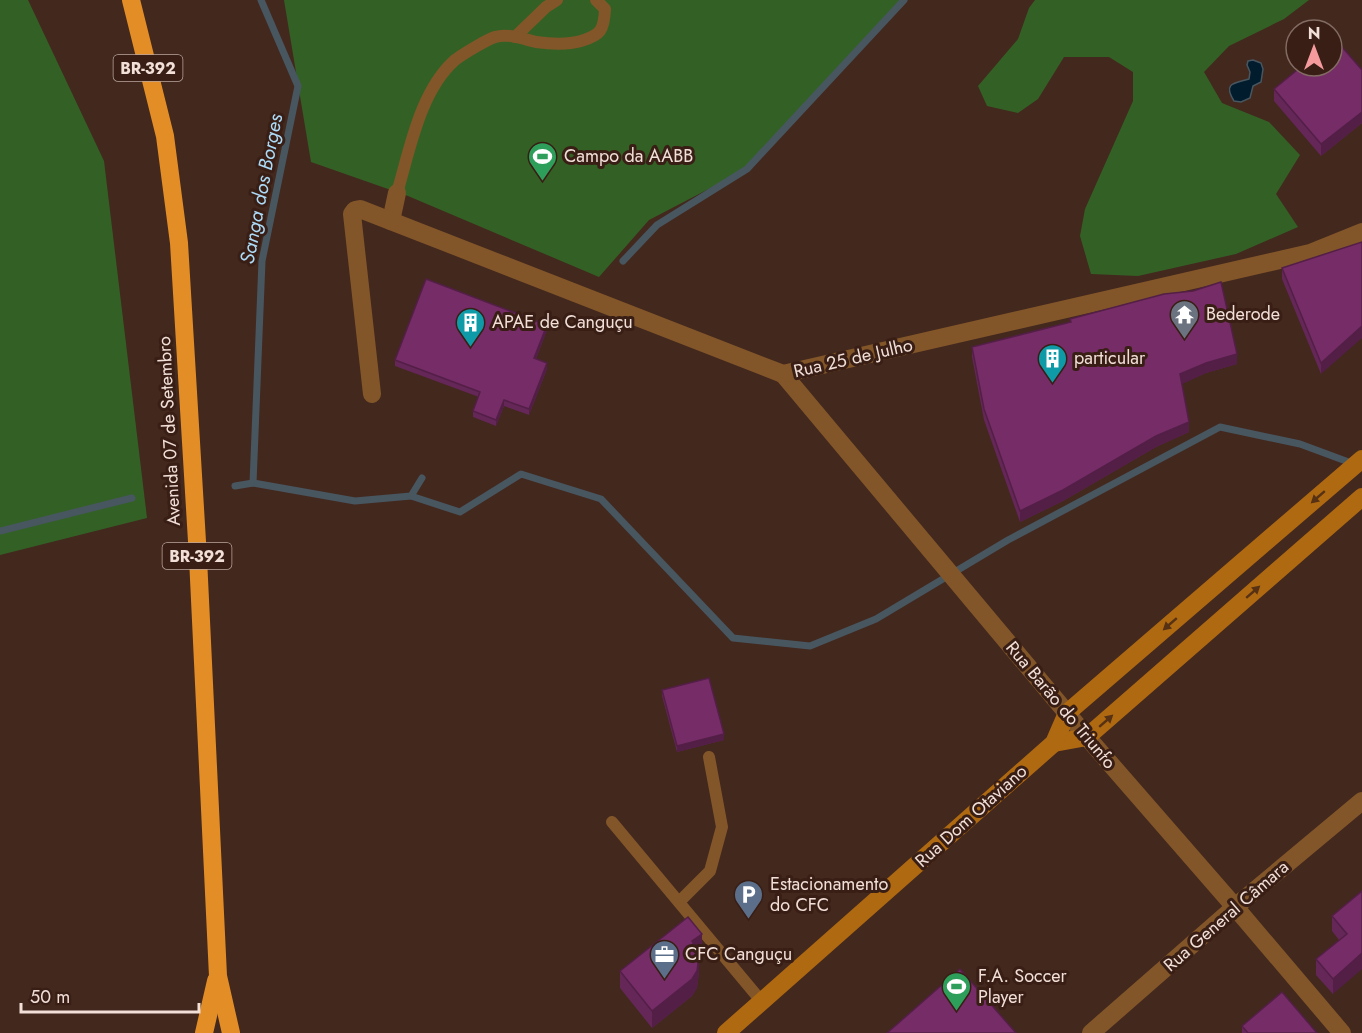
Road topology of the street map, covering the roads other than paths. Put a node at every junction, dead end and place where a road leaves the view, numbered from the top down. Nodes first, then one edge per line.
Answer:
1 (132, 0) edge
2 (557, 0) edge
3 (596, 0) edge
4 (515, 37) junction
5 (397, 193) joint
6 (391, 221) junction
7 (1362, 232) edge
8 (783, 374) junction
9 (372, 394) dead end
10 (1362, 459) edge
11 (1362, 497) edge
12 (1256, 550) junction
13 (1274, 574) junction
14 (1067, 713) junction
15 (1087, 737) junction
16 (1054, 743) junction
17 (709, 757) dead end
18 (1362, 801) edge
19 (612, 822) dead end
20 (679, 902) junction
21 (1235, 907) junction
22 (218, 976) junction
23 (762, 1002) junction
24 (204, 1033) edge
25 (231, 1033) edge
26 (726, 1033) edge
27 (1091, 1033) edge
28 (1342, 1033) edge

1 - 22 highway, Avenida 07 de Setembro / BR-392
2 - 4 lane
3 - 4 lane
4 - 5 lane
5 - 6 street
6 - 8 street, Rua 25 de Julho
6 - 9 street, Rua 25 de Julho
7 - 8 street, Rua 25 de Julho
8 - 14 street, Rua Barão do Triunfo
10 -> 12 street, Rua Dom Otaviano
11 - 13 street
12 - 13 street
12 -> 14 street, Rua Dom Otaviano
15 -> 13 street
14 - 15 street, Rua Barão do Triunfo
14 - 16 street, Rua Dom Otaviano
15 - 16 street
15 - 21 street, Rua Barão do Triunfo
16 - 23 street, Rua Dom Otaviano
17 - 20 lane
18 - 21 street, Rua General Câmara
19 - 20 lane
20 - 23 lane
21 - 27 street, Rua General Câmara
21 - 28 street, Rua Barão do Triunfo
22 - 24 highway, Avenida 07 de Setembro / BR-392
22 - 25 highway, Avenida 07 de Setembro / BR-392
23 - 26 street, Rua Dom Otaviano

